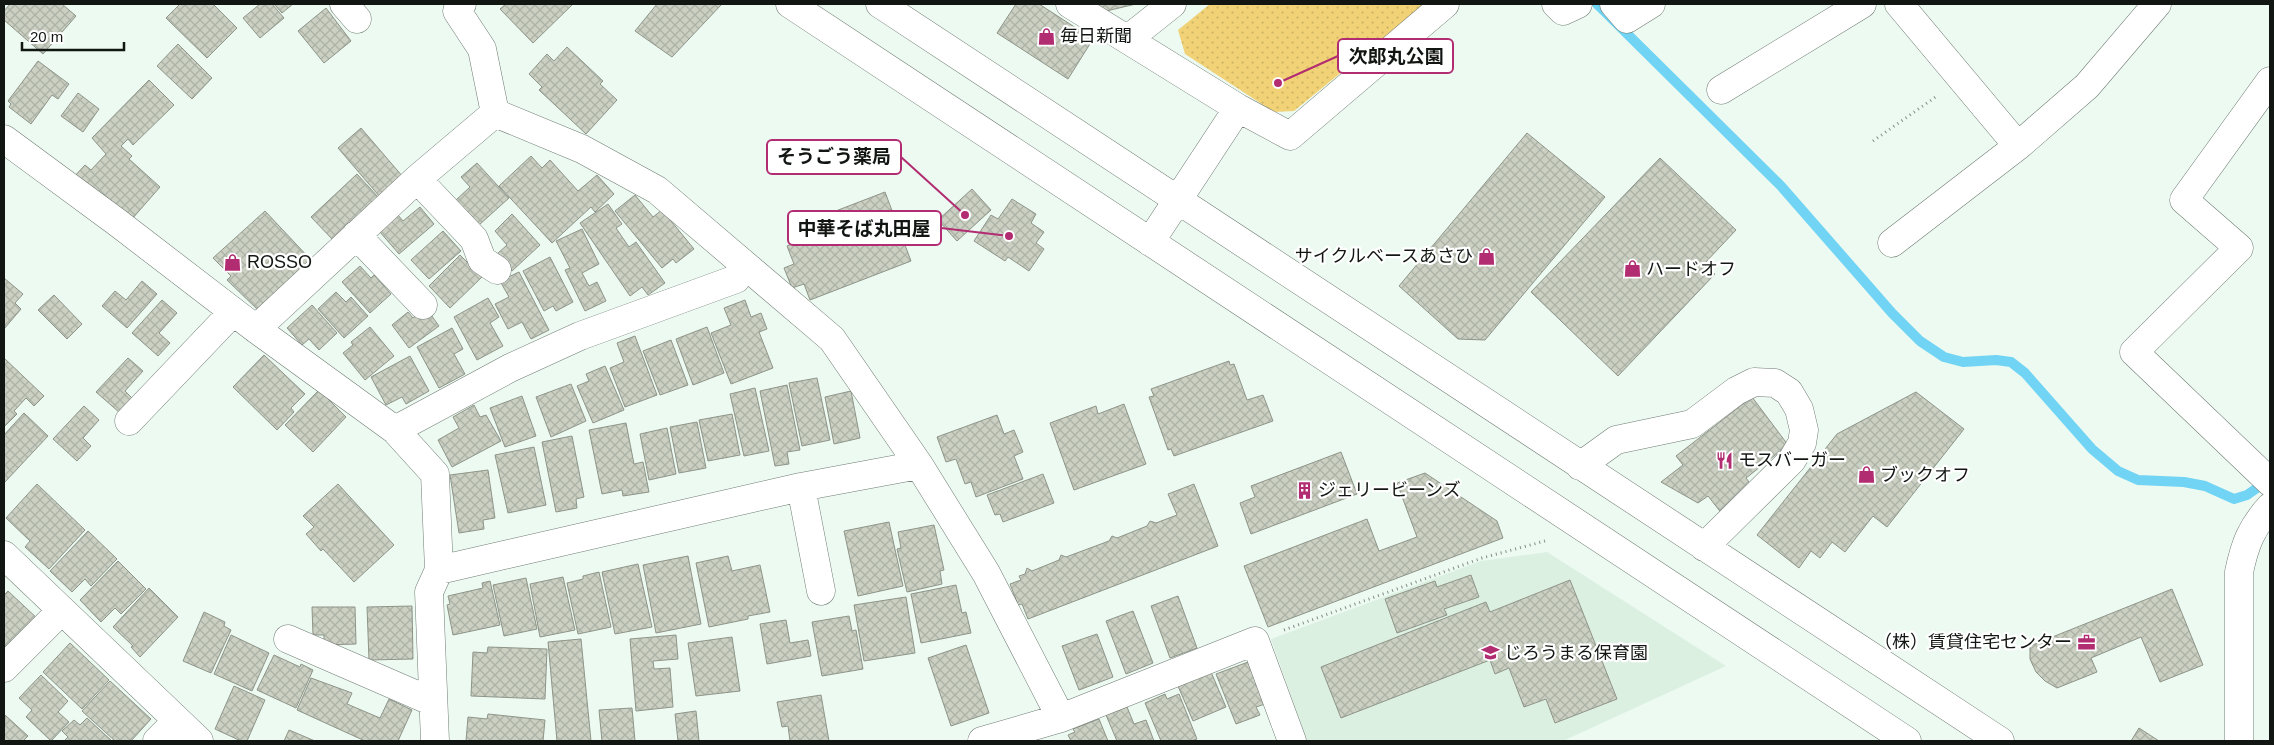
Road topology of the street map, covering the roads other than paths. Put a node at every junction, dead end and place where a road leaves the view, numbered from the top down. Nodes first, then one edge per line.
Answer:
1 (462, 4) edge
2 (790, 4) edge
3 (880, 4) edge
4 (1070, 4) edge
5 (1172, 4) edge
6 (1445, 4) edge
7 (1614, 4) edge
8 (1651, 4) edge
9 (1862, 4) edge
10 (1899, 4) edge
11 (2158, 4) edge
12 (1128, 39) junction
13 (2270, 81) edge
14 (1721, 90) dead end
15 (1238, 108) junction
16 (495, 113) junction
17 (4, 139) edge
18 (2018, 146) junction
19 (417, 179) junction
20 (1177, 200) junction
21 (356, 235) junction
22 (1150, 242) junction
23 (1892, 243) dead end
24 (498, 270) dead end
25 (736, 279) dead end
26 (423, 305) dead end
27 (233, 312) junction
28 (256, 329) junction
29 (129, 421) dead end
30 (396, 430) junction
31 (919, 465) junction
32 (1580, 466) junction
33 (2266, 478) edge
34 (801, 487) junction
35 (2270, 507) edge
36 (1704, 547) junction
37 (4, 555) edge
38 (439, 570) junction
39 (821, 591) dead end
40 (61, 610) junction
41 (288, 639) dead end
42 (4, 668) edge
43 (433, 702) junction
44 (1061, 718) junction
45 (177, 722) junction
46 (157, 741) edge
47 (199, 741) edge
48 (435, 741) edge
49 (982, 741) edge
50 (1292, 741) edge
51 (1907, 741) edge
52 (2000, 741) edge
53 (2239, 741) edge

1 - 16 street
2 - 22 street
3 - 20 street
4 - 12 street
5 - 12 street
6 - 15 street
7 - 8 street
9 - 14 street
10 - 18 street
11 - 18 street
12 - 15 street
13 - 33 street
15 - 20 street
16 - 19 street
16 - 31 street
17 - 27 street
18 - 23 street
19 - 21 street
19 - 24 street
20 - 22 street
20 - 32 street
21 - 26 street
21 - 28 street
22 - 51 street
25 - 30 street
27 - 28 street
27 - 29 street
28 - 30 street
30 - 38 street
31 - 34 street
31 - 44 street
32 - 36 street
32 - 36 street
34 - 38 street
34 - 39 street
35 - 53 street
36 - 52 street
37 - 40 street
38 - 43 street
40 - 42 street
40 - 45 street
41 - 43 street
43 - 48 street
44 - 49 street
44 - 50 street
45 - 46 street
45 - 47 street

